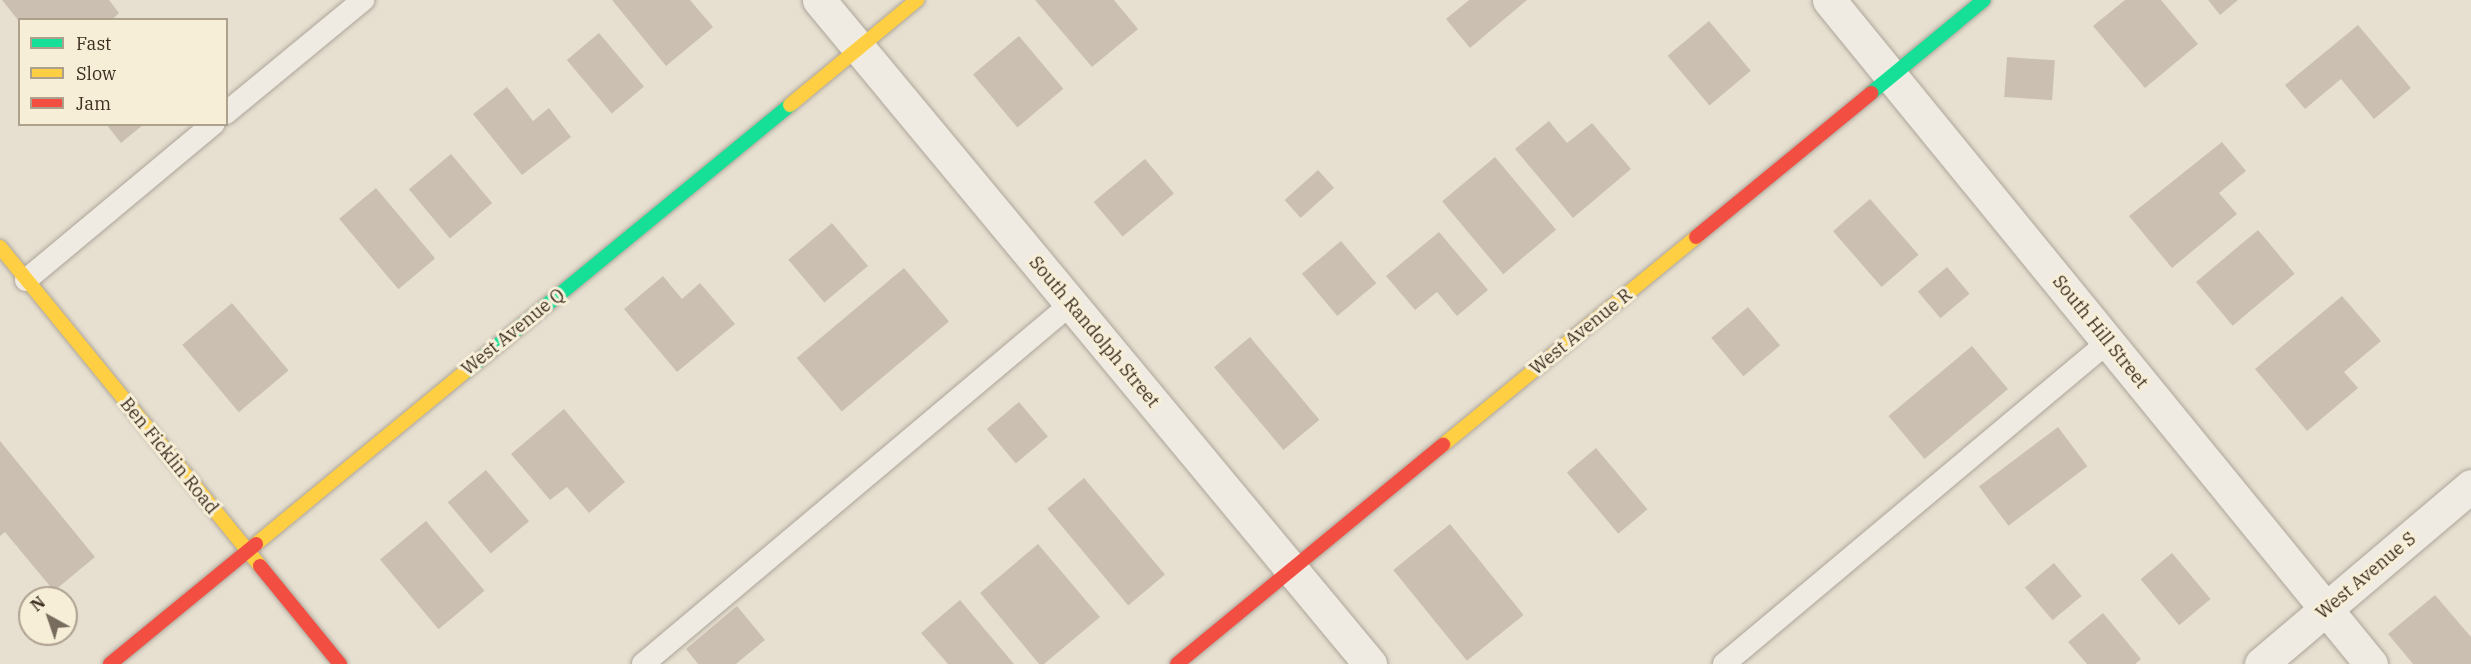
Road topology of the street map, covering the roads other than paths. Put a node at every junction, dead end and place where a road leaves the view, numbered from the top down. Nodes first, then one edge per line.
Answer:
1 (363, 0) edge
2 (819, 0) edge
3 (917, 0) edge
4 (1829, 0) edge
5 (1984, 0) edge
6 (859, 48) junction
7 (1892, 76) junction
8 (228, 111) edge
9 (211, 126) edge
10 (0, 247) edge
11 (26, 280) junction
12 (1071, 304) junction
13 (2108, 342) junction
14 (2471, 486) edge
15 (246, 551) junction
16 (1292, 570) junction
17 (2327, 610) junction
18 (110, 664) edge
19 (340, 664) edge
20 (643, 664) edge
21 (1178, 664) edge
22 (1370, 664) edge
23 (1724, 664) edge
24 (2261, 664) edge
25 (2371, 664) edge

1 - 8 lane
2 - 6 street, South Randolph Street
3 - 6 street, West Avenue Q
4 - 7 street, South Hill Street
5 - 7 street, West Avenue R
6 - 12 street, South Randolph Street
6 - 15 street, West Avenue Q
7 - 13 street, South Hill Street
7 - 16 street, West Avenue R
9 - 11 lane
10 - 11 street, Ben Ficklin Road
11 - 15 street, Ben Ficklin Road
12 - 16 street, South Randolph Street
12 - 20 lane
13 - 17 street, South Hill Street
13 - 23 lane
14 - 17 street, West Avenue S
15 - 18 street, West Avenue Q
15 - 19 street, Ben Ficklin Road
16 - 21 street, West Avenue R
16 - 22 street, South Randolph Street
17 - 24 street, West Avenue S
17 - 25 street, South Hill Street

